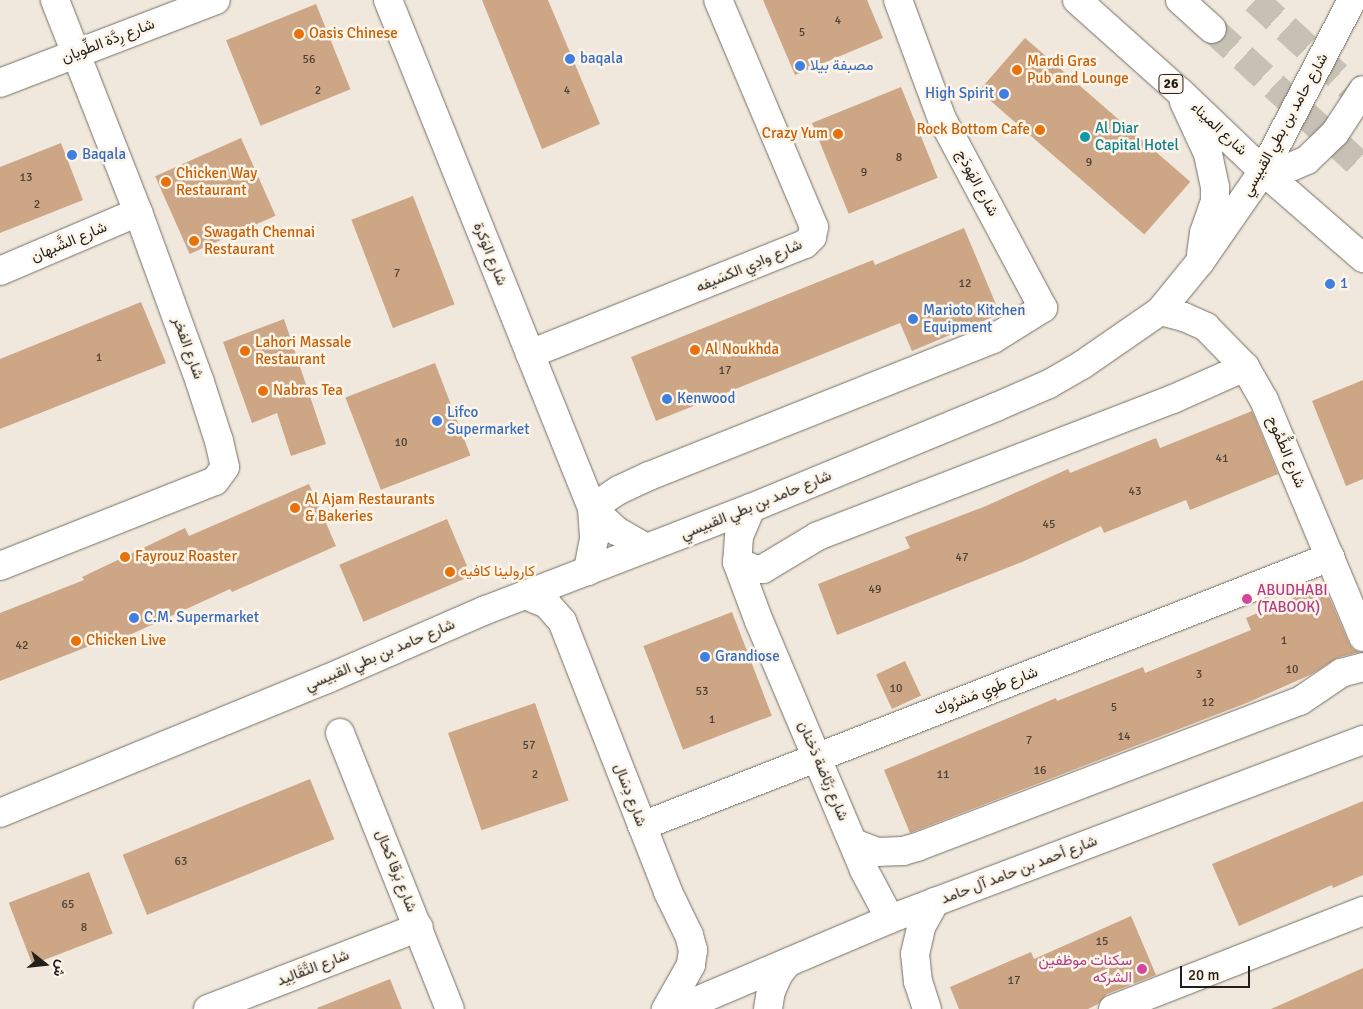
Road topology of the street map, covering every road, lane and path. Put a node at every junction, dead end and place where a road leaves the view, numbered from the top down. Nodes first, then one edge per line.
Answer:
1 (55, 0) edge
2 (388, 0) edge
3 (718, 0) edge
4 (898, 0) edge
5 (1077, 0) edge
6 (1180, 0) edge
7 (1352, 0) edge
8 (203, 2) edge
9 (1212, 29) tunnel mouth
10 (77, 53) junction
11 (0, 83) edge
12 (1363, 90) edge
13 (1180, 92) junction
14 (1263, 171) junction
15 (138, 212) junction
16 (1363, 258) edge
17 (1200, 262) junction
18 (0, 271) edge
19 (1160, 311) junction
20 (530, 354) junction
21 (1245, 367) junction
22 (592, 508) junction
23 (751, 508) junction
24 (647, 548) junction
25 (1330, 556) junction
26 (737, 562) junction
27 (0, 566) edge
28 (767, 566) junction
29 (588, 571) junction
30 (525, 595) junction
31 (758, 621) junction
32 (1363, 637) edge
33 (1363, 667) edge
34 (340, 733) dead end
35 (1363, 740) edge
36 (817, 757) junction
37 (0, 813) edge
38 (642, 826) junction
39 (854, 842) junction
40 (935, 902) junction
41 (1363, 911) edge
42 (890, 919) junction
43 (419, 927) junction
44 (788, 962) junction
45 (208, 1009) edge
46 (450, 1009) edge
47 (666, 1009) edge
48 (678, 1009) edge
49 (768, 1009) edge
50 (927, 1009) edge
51 (1113, 1009) edge

1 - 10 main road, شارع الفخر
2 - 20 main road, شارع الوَكرة
3 - 20 main road, شارع وادِي الكسَيفه
4 - 22 main road, شارع الهَودَج
5 - 13 main road, شارع الميناء / 26
6 - 9 main road
7 - 14 main road, شارع حامد بن بطي القبيسي
8 - 10 main road, شارع رِدَّة الطِّويان
10 - 11 main road, شارع رِدَّة الطِّويان
10 - 15 main road, شارع الفخر
12 - 14 main road
13 - 14 main road, شارع الميناء / 26
13 - 17 main road
14 - 16 main road, شارع الميناء / 26
14 - 17 main road, شارع حامد بن بطي القبيسي
15 - 18 main road, شارع الشَّبهان
15 - 27 main road, شارع الفخر
17 - 19 main road, شارع حامد بن بطي القبيسي
19 - 21 main road, شارع الطُّمُوح
19 - 23 main road, شارع حامد بن بطي القبيسي
20 - 22 main road, شارع الوَكرة
21 - 25 main road, شارع الطُّمُوح
21 - 28 main road
22 - 24 main road, شارع الوَكرة
22 - 29 main road, شارع الوَكرة
23 - 24 main road, شارع حامد بن بطي القبيسي
23 - 26 main road, شارع رَبَّاضة دَخنان
24 - 29 main road, شارع حامد بن بطي القبيسي
25 - 32 main road, شارع الطُّمُوح
25 - 36 main road, شارع طَوِي مَشرُوك
26 - 28 main road
26 - 31 main road, شارع رَبَّاضة دَخنان
28 - 31 main road, شارع رَبَّاضة دَخنان
29 - 30 main road, شارع حامد بن بطي القبيسي
30 - 37 main road, شارع حامد بن بطي القبيسي
30 - 38 main road, شارع دِسَال
31 - 36 main road, شارع رَبَّاضة دَخنان
33 - 39 main road
34 - 43 main road, شارع بَرقا كحال
35 - 40 main road, شارع أحمد بن حامد آل حامد
36 - 38 main road, شارع طَوِي مَشرُوك
36 - 39 main road, شارع رَبَّاضة دَخنان
38 - 47 main road, شارع دِسَال
39 - 42 main road, شارع رَبَّاضة دَخنان
40 - 42 main road, شارع أحمد بن حامد آل حامد
40 - 50 main road
41 - 51 main road
42 - 44 main road, شارع أحمد بن حامد آل حامد
43 - 45 main road, شارع التَّقَالِيد
43 - 46 main road, شارع بَرقا كحال
44 - 48 main road, شارع أحمد بن حامد آل حامد
44 - 49 main road

